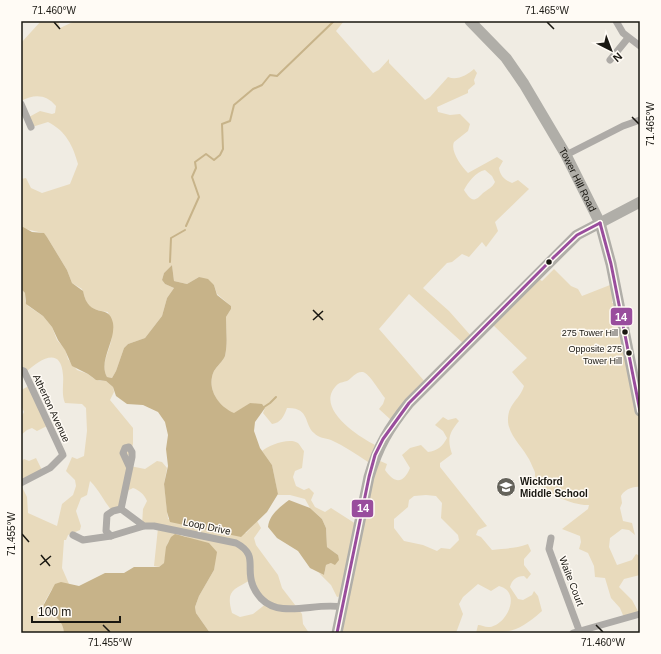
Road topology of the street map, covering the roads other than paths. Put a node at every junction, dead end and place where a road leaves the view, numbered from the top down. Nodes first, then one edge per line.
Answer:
1 (470, 21) edge
2 (616, 21) edge
3 (628, 38) junction
4 (640, 46) edge
5 (610, 60) dead end
6 (21, 104) edge
7 (640, 120) edge
8 (31, 127) dead end
9 (566, 155) junction
10 (640, 202) edge
11 (600, 223) junction
12 (23, 371) edge
13 (640, 410) edge
14 (129, 466) dead end
15 (21, 483) edge
16 (121, 508) junction
17 (144, 526) junction
18 (73, 535) dead end
19 (111, 536) junction
20 (551, 538) dead end
21 (342, 607) junction
22 (640, 614) edge
23 (576, 632) edge
24 (337, 633) edge

1 - 9 main road, Tower Hill Road
2 - 3 street
3 - 4 street
3 - 5 street
6 - 8 street
7 - 9 street
9 - 11 main road, Tower Hill Road
10 - 11 main road
11 - 13 main road, Tower Hill Road
11 - 21 main road
12 - 15 street, Atherton Avenue
14 - 16 street
16 - 17 street
16 - 19 street
17 - 19 street, Loop Drive
17 - 21 street, Loop Drive
18 - 19 street, Loop Drive
20 - 23 street, Waite Court
21 - 24 main road
22 - 23 street

